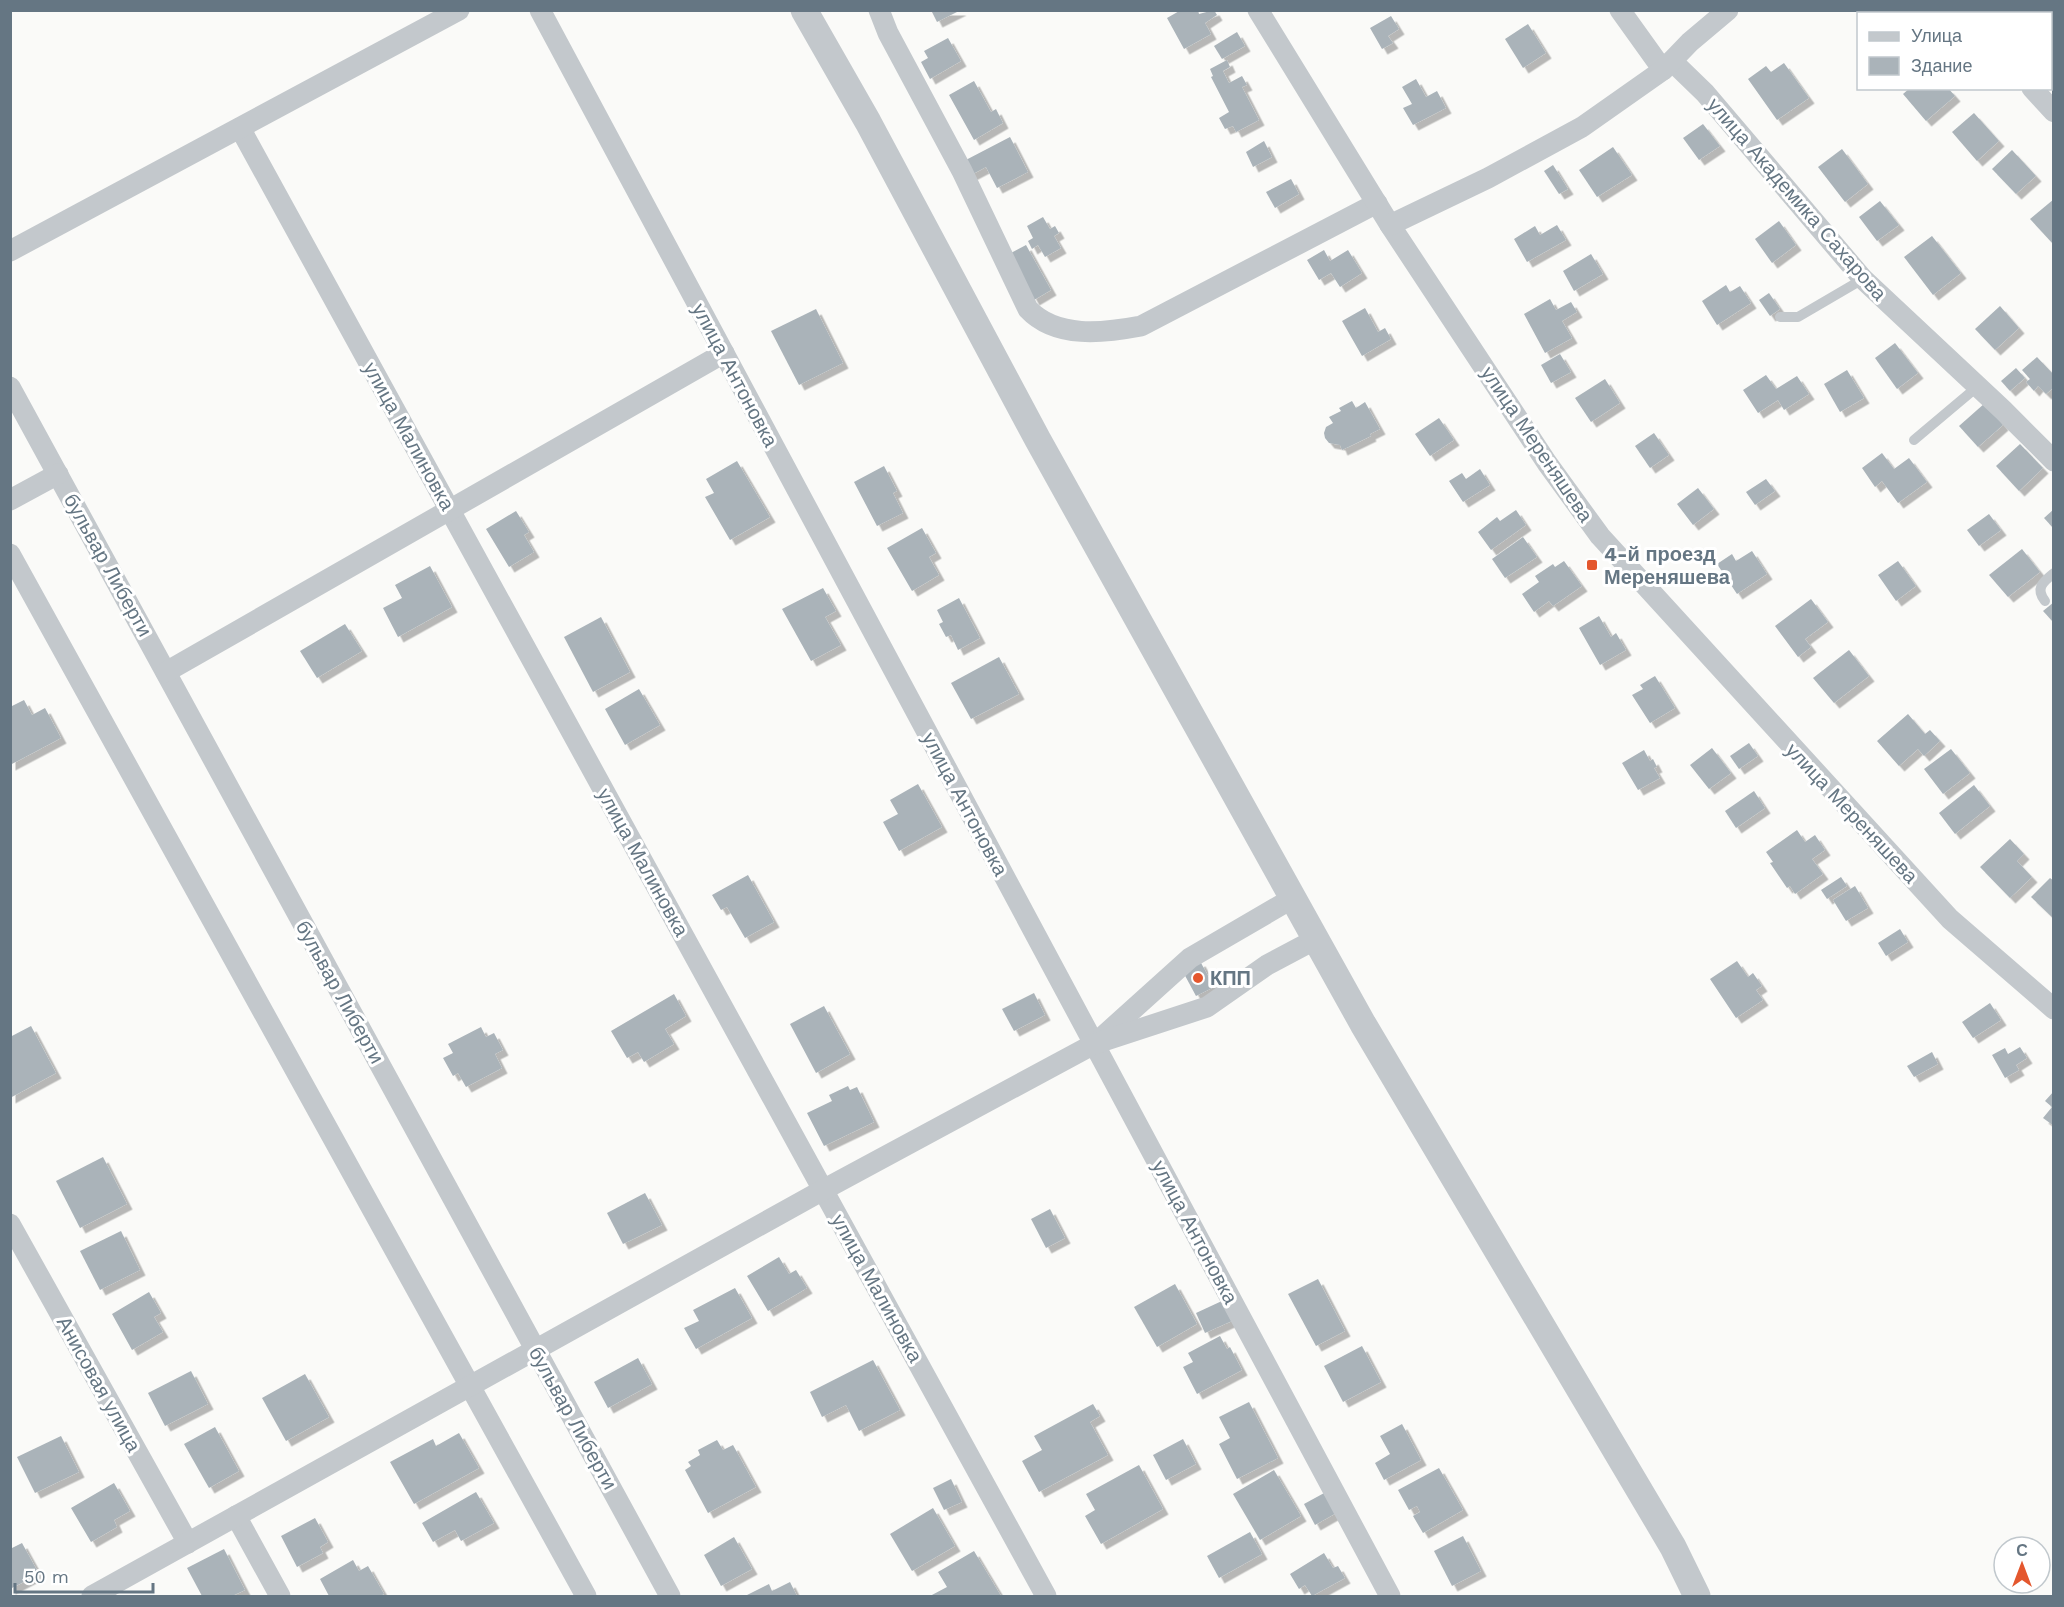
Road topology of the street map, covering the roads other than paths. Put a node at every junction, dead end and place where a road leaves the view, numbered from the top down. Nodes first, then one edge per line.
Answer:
1 (459, 10) edge
2 (540, 10) edge
3 (804, 10) edge
4 (879, 10) edge
5 (1258, 10) edge
6 (1620, 10) edge
7 (1728, 10) edge
8 (1667, 65) junction
9 (2034, 90) edge
10 (2054, 112) edge
11 (240, 128) junction
12 (1377, 203) junction
13 (1390, 225) junction
14 (10, 251) edge
15 (1863, 279) junction
16 (1780, 316) dead end
17 (724, 353) junction
18 (10, 387) edge
19 (1977, 387) junction
20 (1914, 440) dead end
21 (2054, 461) edge
22 (58, 474) junction
23 (10, 500) edge
24 (450, 510) junction
25 (10, 555) edge
26 (2054, 573) edge
27 (2045, 601) dead end
28 (166, 672) junction
29 (1293, 898) junction
30 (1316, 939) junction
31 (2054, 1009) edge
32 (1094, 1044) junction
33 (823, 1190) junction
34 (10, 1224) edge
35 (536, 1350) junction
36 (470, 1386) junction
37 (236, 1516) junction
38 (188, 1543) junction
39 (92, 1596) edge
40 (280, 1596) edge
41 (586, 1596) edge
42 (670, 1596) edge
43 (1046, 1596) edge
44 (1390, 1596) edge
45 (1697, 1596) edge

1 - 11 street
2 - 17 street, улица Антоновка
3 - 29 street
4 - 12 street
5 - 12 street, улица Мереняшева
6 - 8 street, улица Академика Сахарова
7 - 8 street
8 - 13 street
8 - 15 street, улица Академика Сахарова
9 - 10 street
11 - 14 street
11 - 24 street, улица Малиновка
12 - 13 street, улица Мереняшева
13 - 31 street, улица Мереняшева
15 - 16 lane
15 - 19 street, улица Академика Сахарова
17 - 24 street
17 - 32 street, улица Антоновка
18 - 22 street, бульвар Либерти
19 - 20 lane
19 - 21 street, улица Академика Сахарова
22 - 23 street
22 - 28 street, бульвар Либерти
24 - 28 street
24 - 33 street, улица Малиновка
25 - 36 street
26 - 27 lane
28 - 35 street, бульвар Либерти
29 - 30 street
29 - 32 street
30 - 32 street
30 - 45 street
32 - 33 street
32 - 44 street, улица Антоновка
33 - 35 street
33 - 43 street, улица Малиновка
34 - 38 street, Анисовая улица
35 - 36 street
35 - 42 street, бульвар Либерти
36 - 37 street
36 - 41 street
37 - 38 street
37 - 40 street
38 - 39 street

